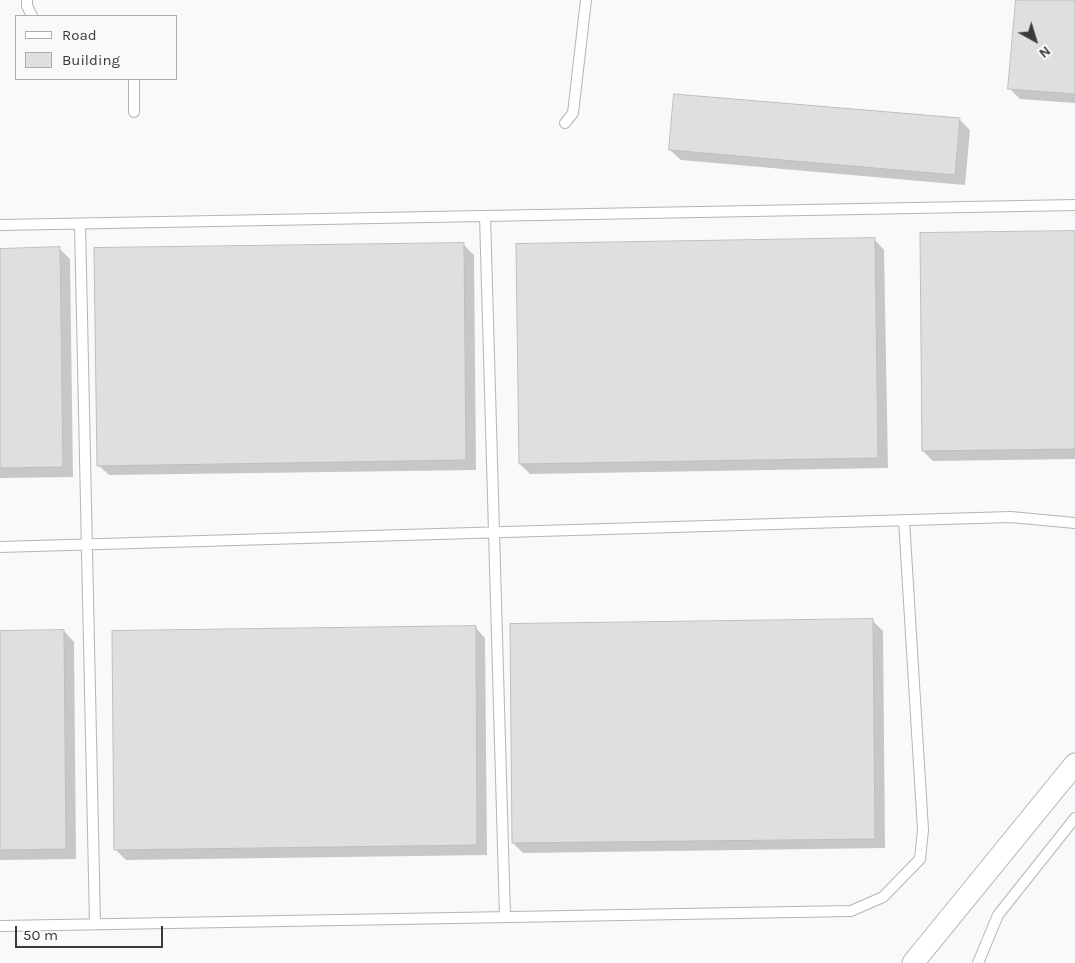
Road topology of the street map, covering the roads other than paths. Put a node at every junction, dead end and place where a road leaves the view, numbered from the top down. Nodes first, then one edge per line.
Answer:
1 (27, 0) edge
2 (586, 0) edge
3 (32, 15) edge
4 (134, 80) edge
5 (134, 112) dead end
6 (565, 123) dead end
7 (1075, 205) edge
8 (485, 216) junction
9 (80, 224) junction
10 (0, 225) edge
11 (904, 520) junction
12 (1075, 523) edge
13 (494, 532) junction
14 (87, 544) junction
15 (0, 547) edge
16 (1075, 764) edge
17 (1075, 818) edge
18 (505, 917) junction
19 (95, 924) junction
20 (0, 926) edge
21 (913, 963) edge
22 (978, 963) edge

1 - 3 lane
2 - 6 lane
4 - 5 lane
7 - 8 lane
8 - 9 lane
8 - 13 lane
9 - 10 lane
9 - 14 lane
11 - 12 lane
11 - 13 lane
11 - 18 lane
13 - 14 lane
13 - 18 lane
14 - 15 lane
14 - 19 lane
16 - 21 street
17 - 22 lane
18 - 19 lane
19 - 20 lane

